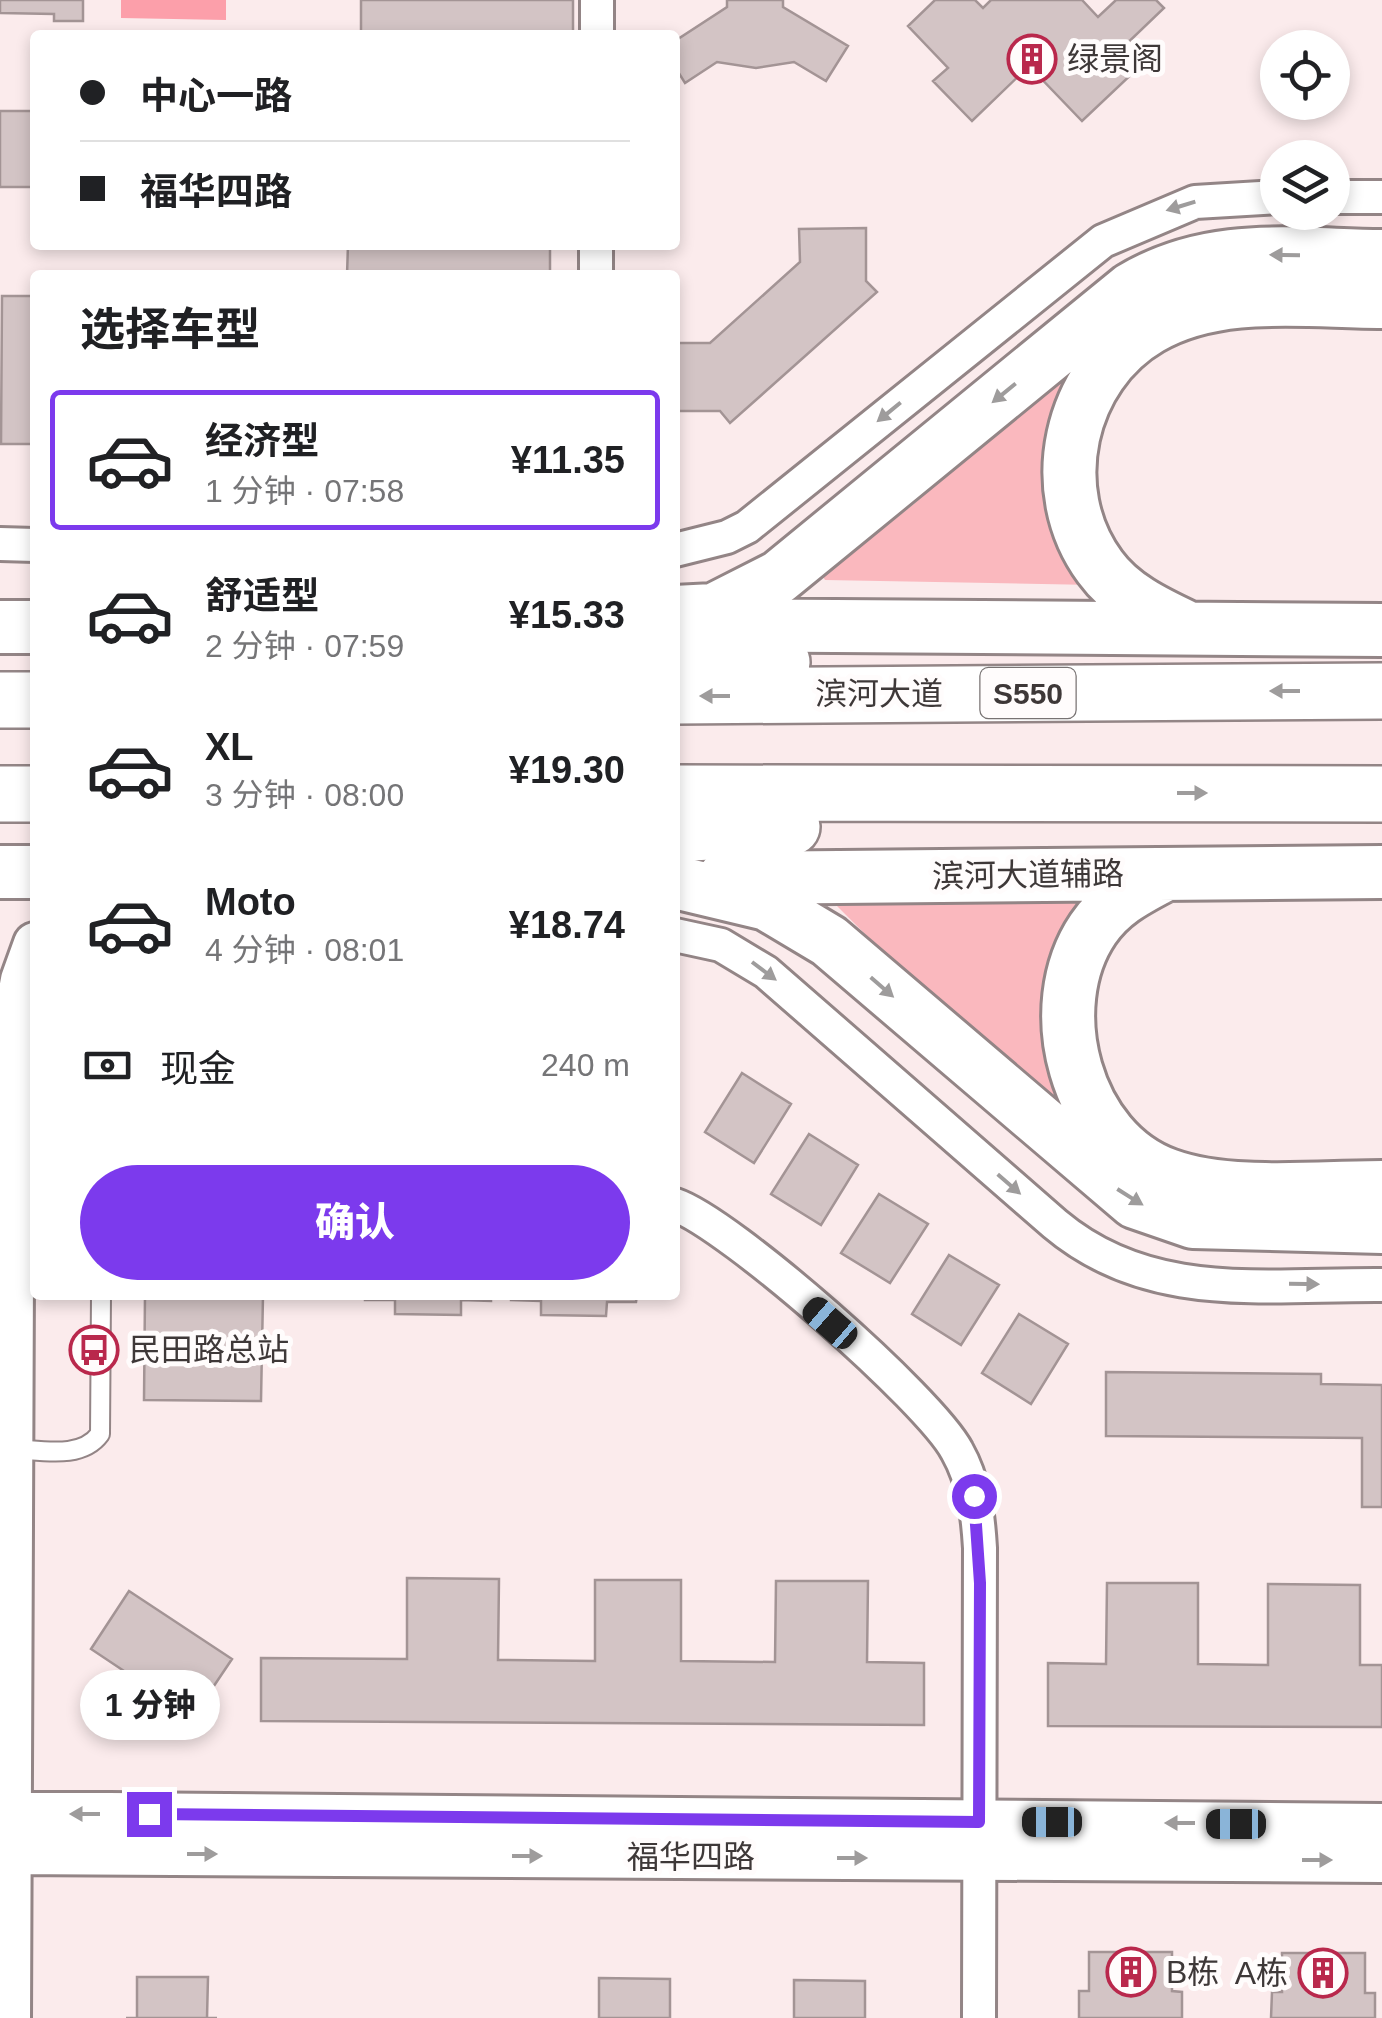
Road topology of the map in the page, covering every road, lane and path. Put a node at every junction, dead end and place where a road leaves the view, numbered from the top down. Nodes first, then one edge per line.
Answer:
1 (597, 0) edge
2 (597, 30) edge
3 (1350, 196) edge
4 (1382, 196) edge
5 (1260, 197) edge
6 (1382, 256) edge
7 (1382, 302) edge
8 (0, 544) edge
9 (30, 544) edge
10 (680, 549) edge
11 (680, 612) edge
12 (680, 625) edge
13 (0, 627) edge
14 (30, 627) edge
15 (1188, 628) junction
16 (1382, 630) edge
17 (680, 655) edge
18 (1382, 691) edge
19 (1199, 692) junction
20 (680, 696) edge
21 (0, 700) edge
22 (30, 700) edge
23 (680, 793) edge
24 (1115, 793) junction
25 (0, 794) edge
26 (30, 794) edge
27 (1382, 794) edge
28 (680, 834) edge
29 (0, 872) edge
30 (30, 872) edge
31 (1382, 872) edge
32 (1166, 874) junction
33 (680, 880) edge
34 (680, 881) edge
35 (680, 936) edge
36 (30, 958) edge
37 (1382, 1188) edge
38 (16, 1196) edge
39 (680, 1208) edge
40 (1382, 1227) edge
41 (1382, 1285) edge
42 (101, 1300) edge
43 (11, 1449) junction
44 (1382, 1825) edge
45 (5, 1834) edge
46 (979, 1840) junction
47 (1382, 1860) edge
48 (10, 2018) edge
49 (979, 2018) edge

1 - 2 street
3 - 4 street
5 -> 10 street
6 -> 11 main road
7 - 15 main road
8 - 9 street
12 - 15 main road
13 - 14 main road
15 - 16 main road
17 - 19 highway
18 -> 19 highway, 滨河大道 / S550
19 -> 20 highway, 滨河大道 / S550
21 - 22 highway
23 - 24 highway
24 -> 27 highway
24 - 28 highway
25 - 26 highway
29 - 30 main road
31 - 32 main road, 滨河大道辅路
32 - 33 main road, 滨河大道辅路
32 - 37 main road
34 -> 40 main road
35 -> 41 street
36 - 38 street
38 - 43 street
39 - 46 street
42 - 43 lane
43 - 45 street
44 -> 46 street, 福华四路
45 - 46 street, 福华四路
45 - 48 street
46 -> 47 street, 福华四路
46 - 49 street

